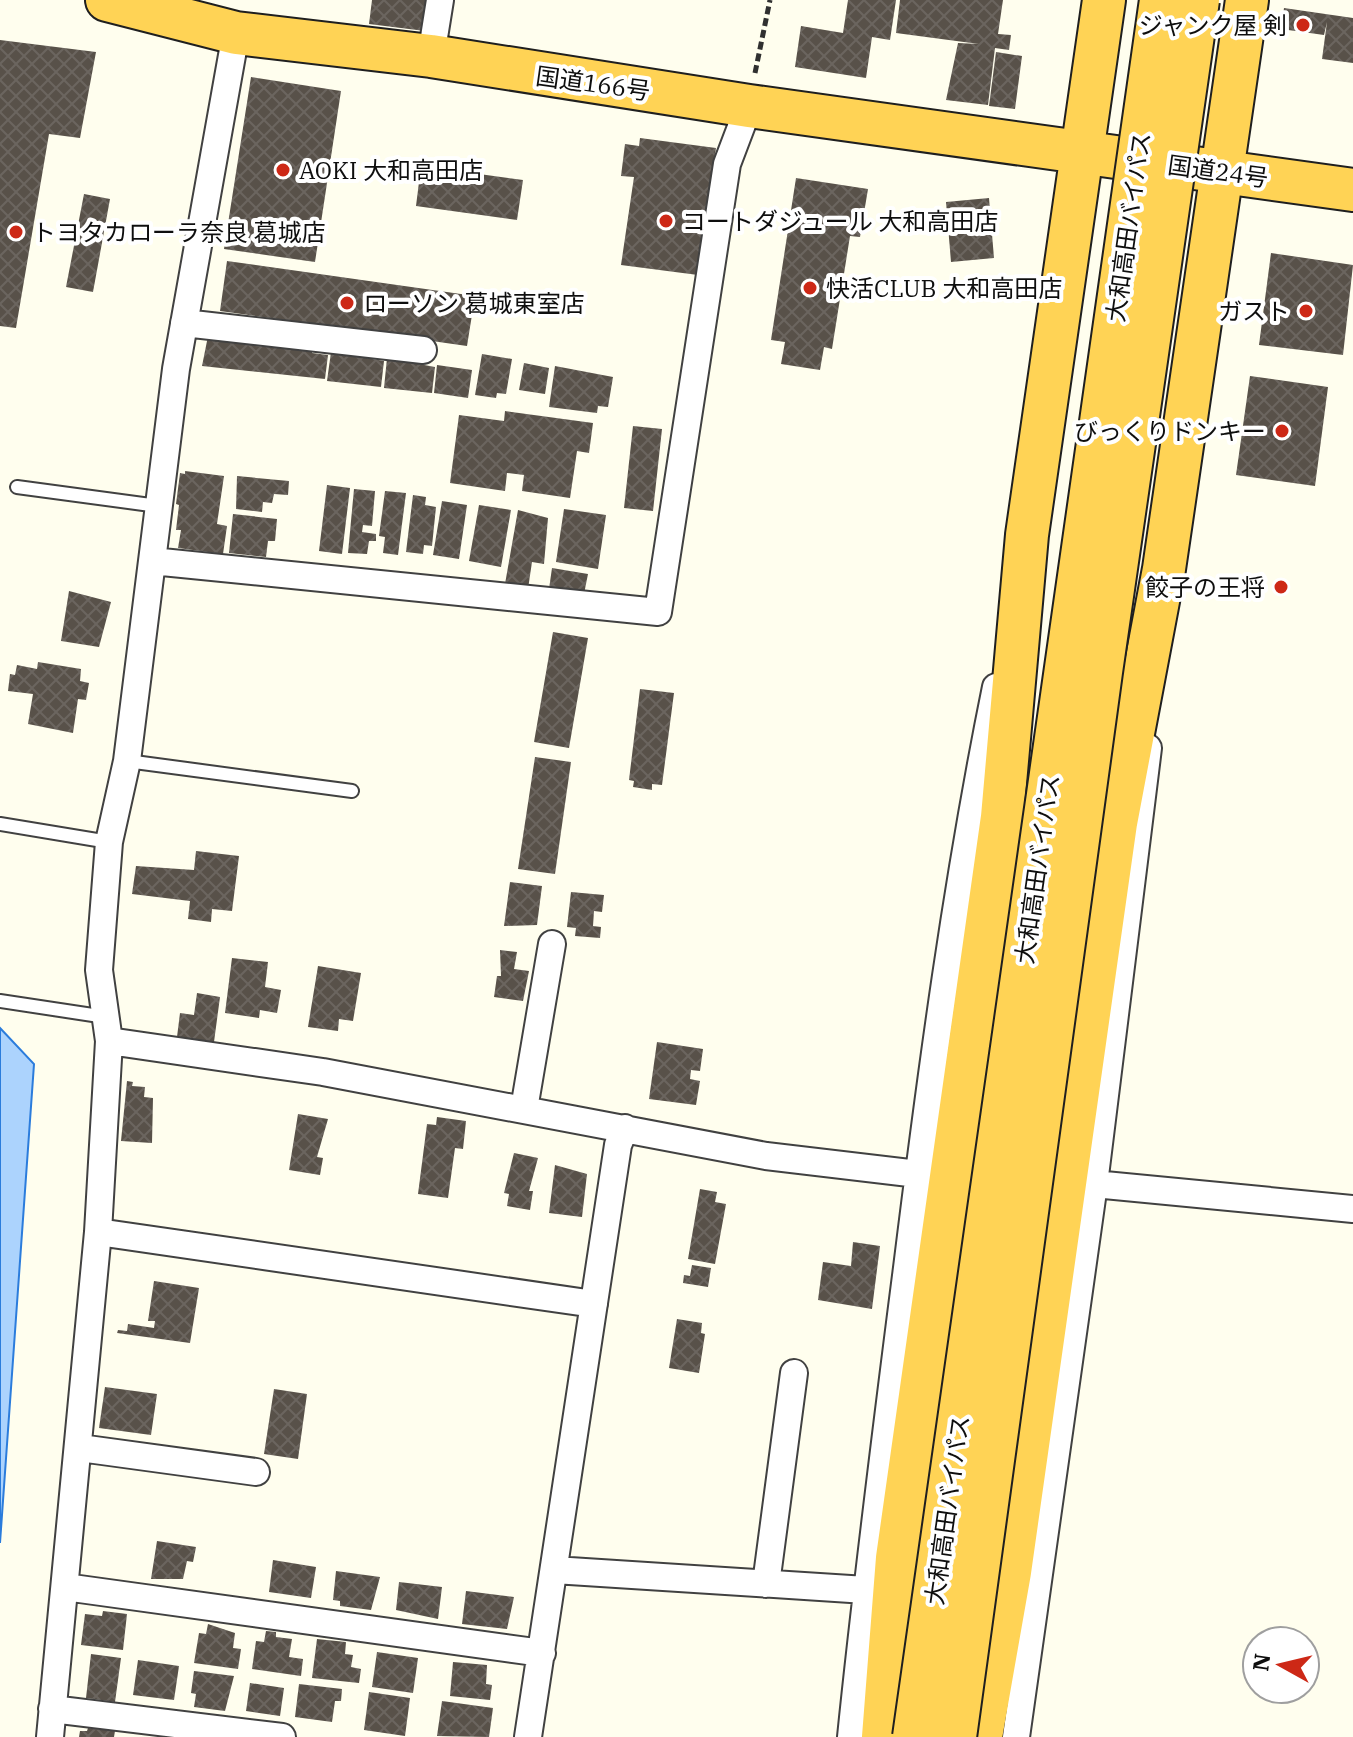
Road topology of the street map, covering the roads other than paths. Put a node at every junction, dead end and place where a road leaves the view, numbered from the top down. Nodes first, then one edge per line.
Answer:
1 (107, 0) edge
2 (440, 0) edge
3 (1104, 0) edge
4 (1161, 0) edge
5 (1198, 0) edge
6 (1247, 0) edge
7 (236, 33) junction
8 (431, 56) junction
9 (749, 106) junction
10 (1082, 151) junction
11 (1222, 172) junction
12 (1353, 190) edge
13 (184, 323) junction
14 (423, 350) dead end
15 (17, 487) dead end
16 (158, 506) junction
17 (152, 561) junction
18 (1164, 569) junction
19 (127, 761) junction
20 (352, 791) dead end
21 (0, 824) edge
22 (109, 842) junction
23 (552, 944) dead end
24 (0, 1001) edge
25 (108, 1029) junction
26 (524, 1109) junction
27 (625, 1128) junction
28 (1094, 1184) junction
29 (933, 1186) junction
30 (1353, 1209) edge
31 (98, 1232) junction
32 (594, 1304) junction
33 (794, 1373) dead end
34 (80, 1448) junction
35 (256, 1472) dead end
36 (554, 1570) junction
37 (766, 1584) junction
38 (65, 1587) junction
39 (866, 1590) junction
40 (542, 1653) junction
41 (52, 1709) junction
42 (50, 1737) edge
43 (282, 1737) edge
44 (528, 1737) edge
45 (851, 1737) edge
46 (883, 1737) edge
47 (914, 1737) edge
48 (955, 1737) edge
49 (981, 1737) edge
50 (1016, 1737) edge

1 - 7 highway, 国道166号
2 - 8 street
3 - 10 highway
4 - 47 highway, 大和高田バイパス, bridge
5 - 48 highway, 大和高田バイパス, bridge
6 - 11 highway
7 - 8 highway, 国道166号
7 - 13 street
8 - 9 highway, 国道166号
9 - 10 highway, 国道166号
9 - 17 street
10 - 11 highway, 国道24号
10 - 29 highway
11 - 12 highway, 国道24号
11 - 18 highway
13 - 14 street
13 - 16 street
15 - 16 lane
16 - 17 street
17 - 19 street
18 - 28 street
18 - 49 highway
19 - 20 lane
19 - 22 street
21 - 22 lane
22 - 25 street
23 - 26 street
24 - 25 lane
25 - 26 street
25 - 31 street
26 - 27 street
27 - 29 street
27 - 32 street
28 - 30 street
28 - 50 street
29 - 39 street
29 - 46 highway
31 - 32 street
31 - 34 street
32 - 36 street
33 - 37 street
34 - 35 street
34 - 38 street
36 - 37 street
36 - 40 street
37 - 39 street
38 - 40 street
38 - 41 street
39 - 45 street
40 - 44 street
41 - 42 street
41 - 43 street

